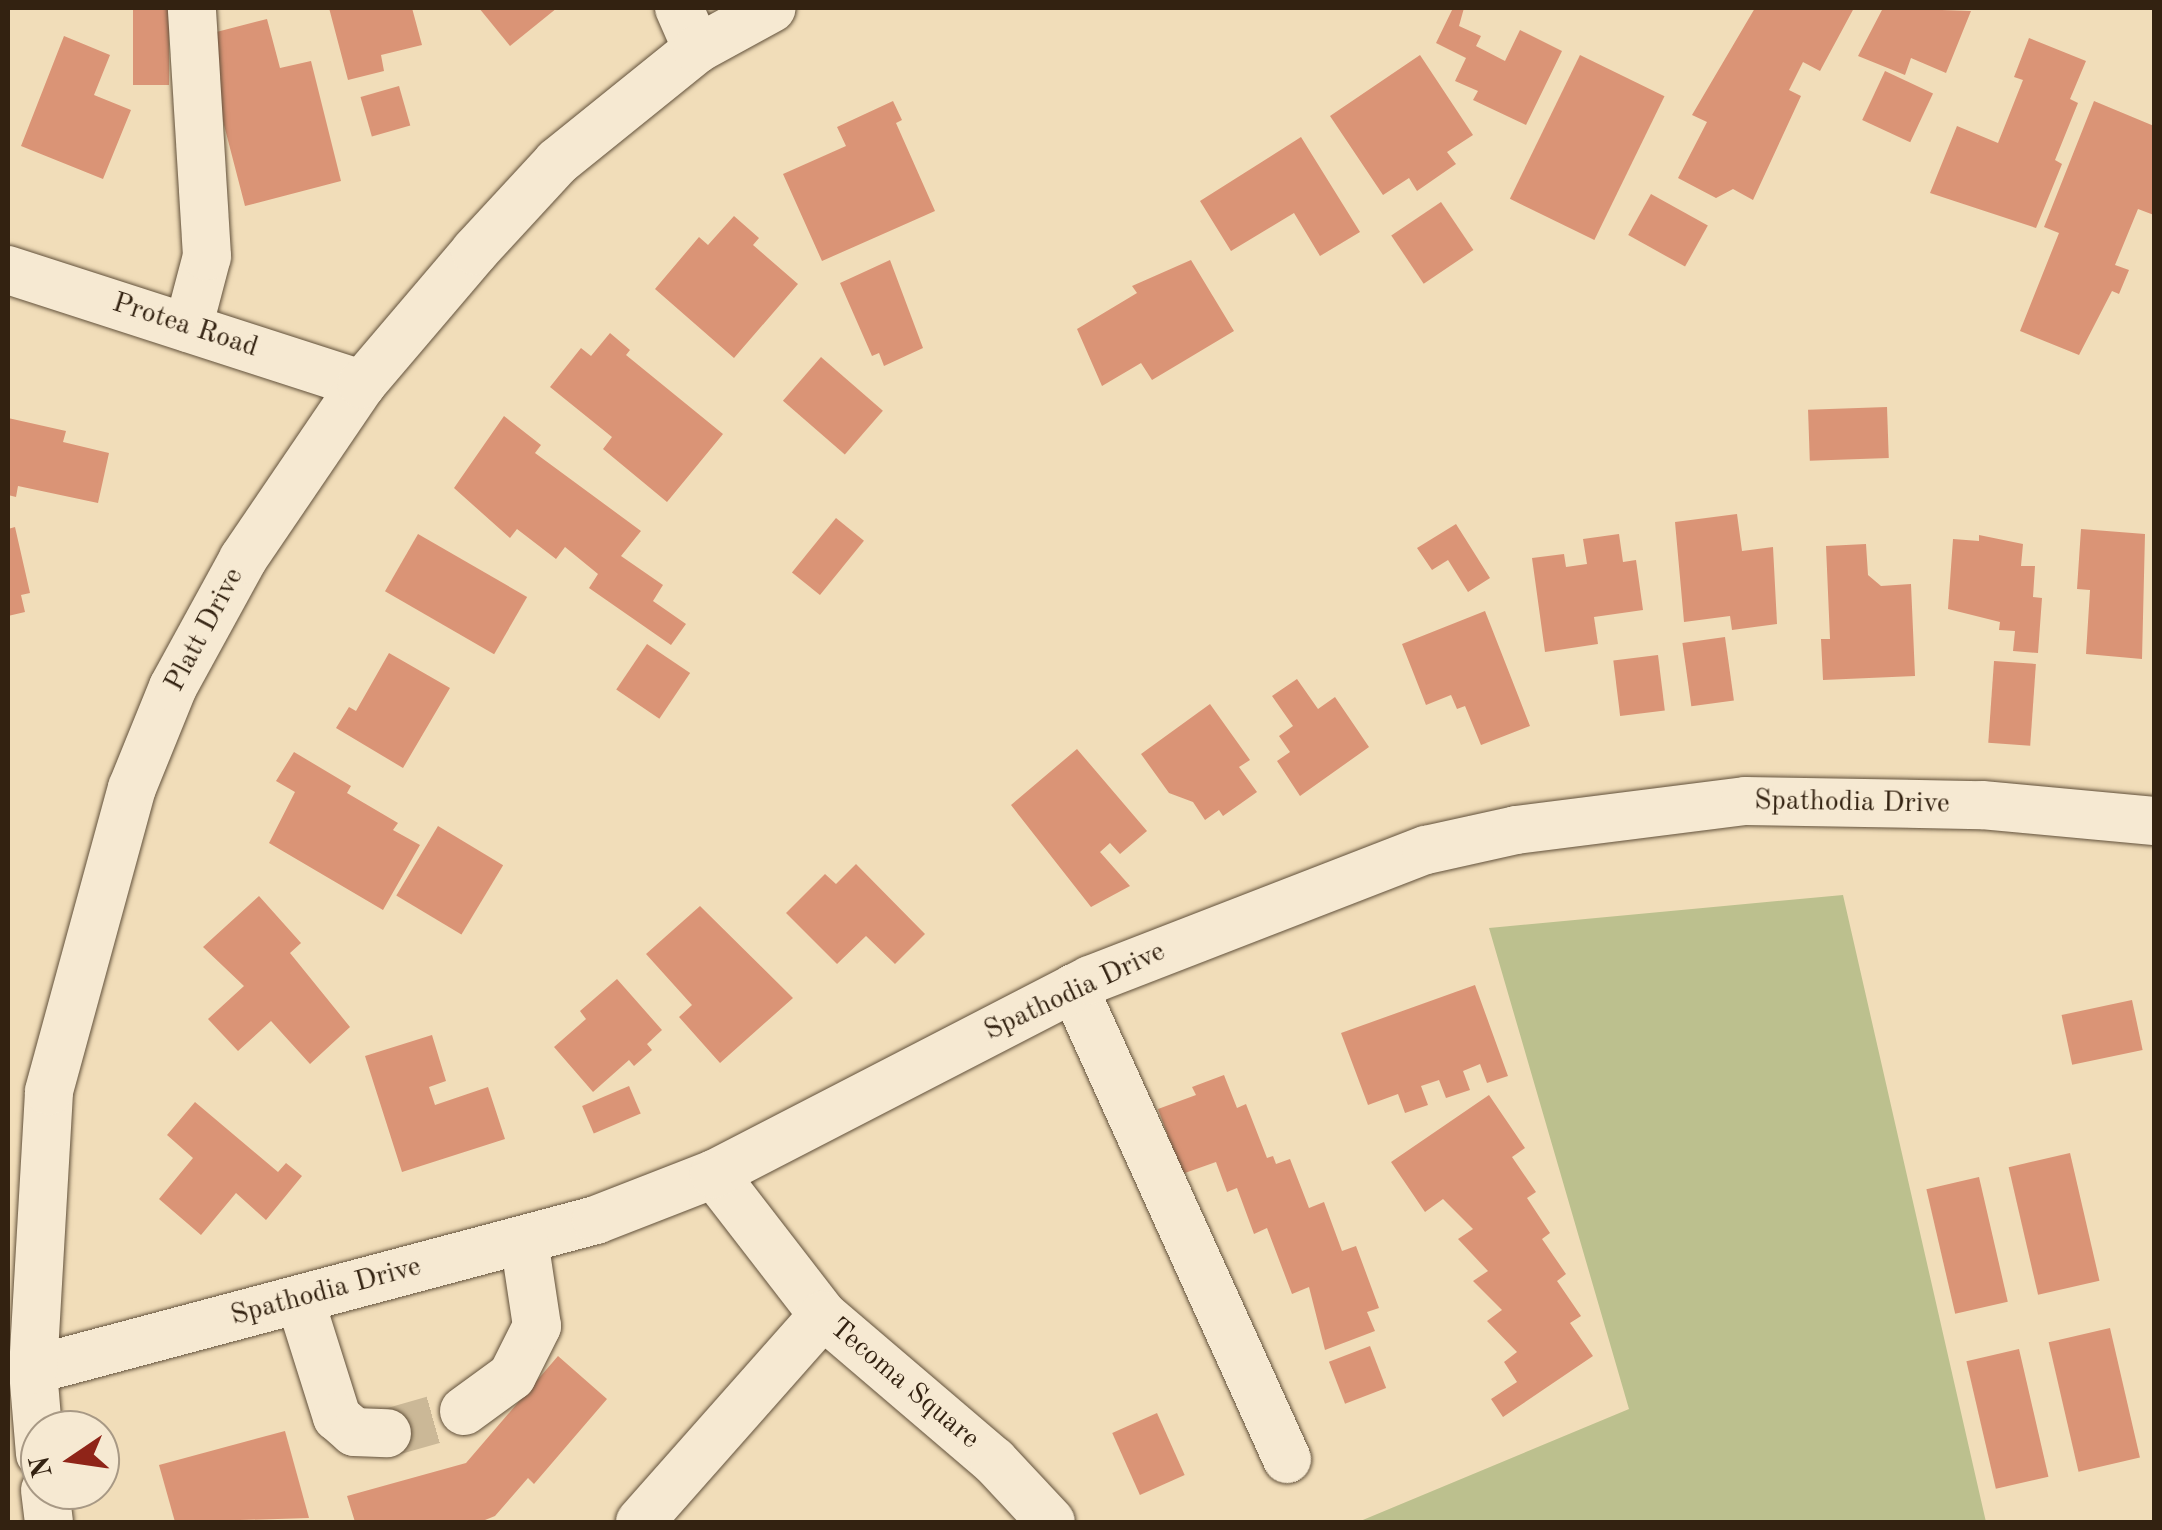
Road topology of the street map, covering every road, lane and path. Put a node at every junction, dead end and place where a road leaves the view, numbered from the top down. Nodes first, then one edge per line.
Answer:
1 (192, 8) edge
2 (772, 8) edge
3 (688, 28) edge
4 (8, 270) edge
5 (188, 328) junction
6 (362, 384) junction
7 (2154, 820) edge
8 (1074, 988) junction
9 (714, 1174) junction
10 (524, 1240) junction
11 (300, 1300) junction
12 (824, 1315) junction
13 (33, 1370) junction
14 (36, 1410) edge
15 (464, 1411) tunnel mouth
16 (386, 1433) tunnel mouth
17 (1288, 1459) dead end
18 (640, 1522) edge
19 (1051, 1522) edge

1 - 5 street
2 - 3 street, Platt Drive
3 - 6 street, Platt Drive
4 - 5 street, Protea Road
5 - 6 street, Protea Road
6 - 13 street, Platt Drive
7 - 8 street, Spathodia Drive
8 - 9 street, Spathodia Drive
8 - 17 street
9 - 10 street, Spathodia Drive
9 - 12 street
10 - 11 street, Spathodia Drive
10 - 15 street
11 - 13 street, Spathodia Drive
11 - 16 street
12 - 18 street, Tecoma Square
12 - 19 street, Tecoma Square
13 - 14 street, Platt Drive

